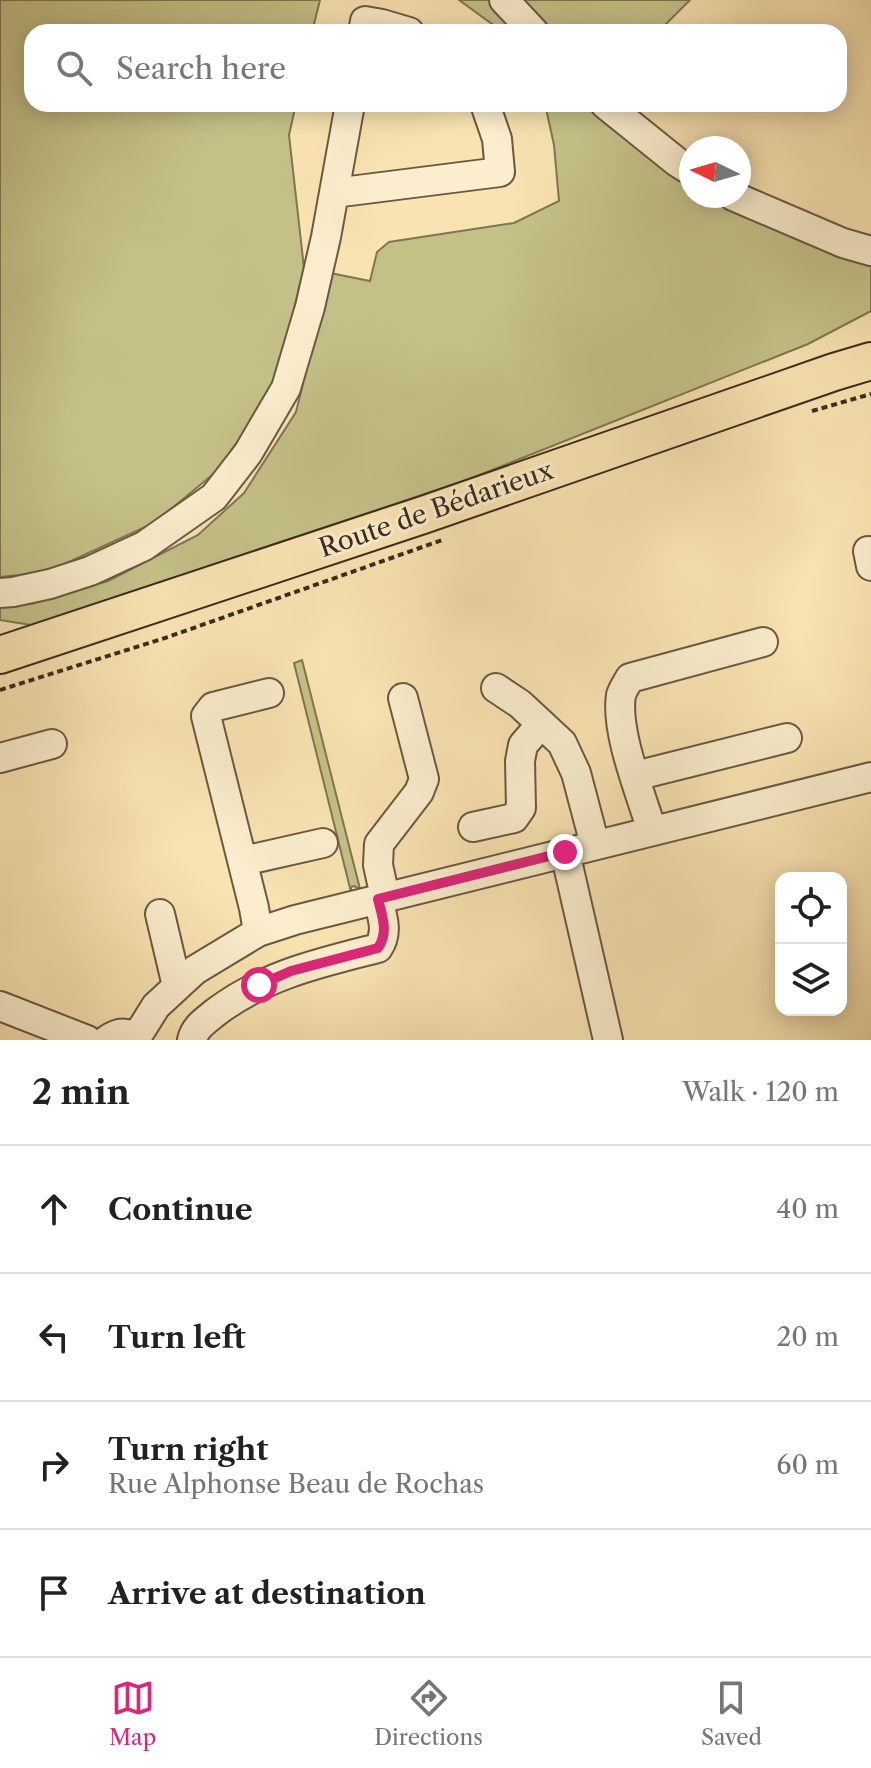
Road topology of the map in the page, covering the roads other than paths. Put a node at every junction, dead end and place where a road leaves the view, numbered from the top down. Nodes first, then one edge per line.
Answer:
1 (504, 0) edge
2 (364, 24) edge
3 (382, 24) edge
4 (526, 24) edge
5 (349, 112) edge
6 (488, 112) edge
7 (615, 112) edge
8 (679, 163) edge
9 (334, 193) junction
10 (751, 204) edge
11 (871, 251) edge
12 (871, 361) edge
13 (0, 593) edge
14 (763, 642) dead end
15 (0, 655) edge
16 (496, 688) dead end
17 (269, 693) dead end
18 (403, 698) dead end
19 (541, 724) junction
20 (787, 738) dead end
21 (52, 744) dead end
22 (0, 758) edge
23 (635, 776) junction
24 (871, 777) edge
25 (473, 827) dead end
26 (652, 831) junction
27 (323, 843) dead end
28 (595, 845) junction
29 (565, 852) junction
30 (243, 861) junction
31 (382, 898) junction
32 (160, 914) dead end
33 (258, 932) junction
34 (177, 986) junction
35 (0, 1006) edge
36 (137, 1039) edge
37 (87, 1040) edge
38 (107, 1040) edge
39 (192, 1040) edge
40 (608, 1040) edge

1 - 4 street
2 - 3 street
5 - 9 street
6 - 9 street
7 - 8 street
9 - 13 street
10 - 11 street
12 - 15 main road, Route de Bédarieux
14 - 23 street
16 - 19 street
17 - 30 street
18 - 31 street
19 - 25 street
19 - 28 street
20 - 23 street
21 - 22 street
23 - 26 street
24 - 26 street
26 - 28 street
27 - 30 street
28 - 29 street
29 - 31 street
29 - 40 street
30 - 33 street
31 - 33 street
31 - 39 street
32 - 34 street
33 - 34 street
34 - 36 street
35 - 37 street
36 - 38 street

